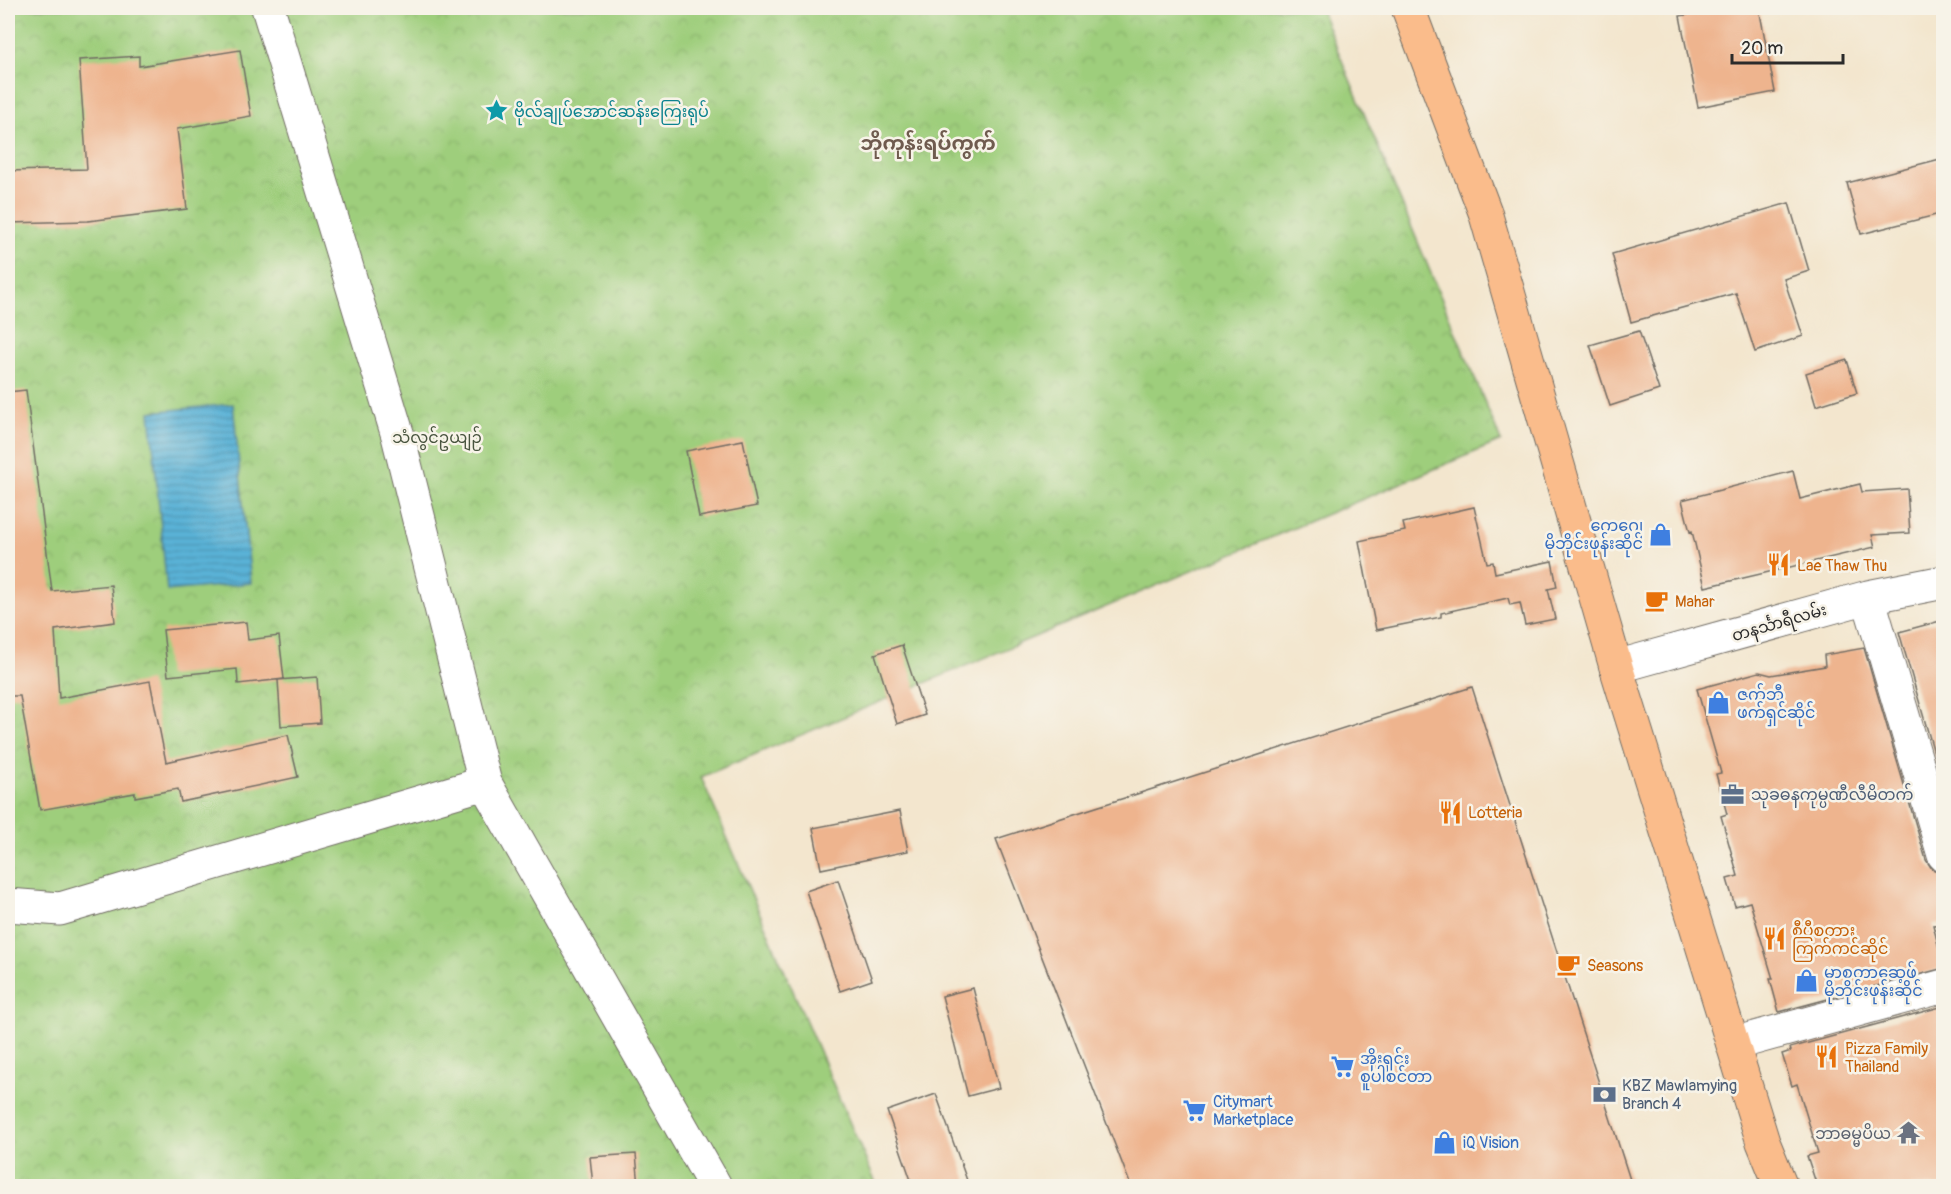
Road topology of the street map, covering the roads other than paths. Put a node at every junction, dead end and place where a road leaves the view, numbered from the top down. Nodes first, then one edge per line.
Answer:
1 (268, 8) edge
2 (1408, 8) edge
3 (1944, 582) edge
4 (1868, 597) junction
5 (1616, 667) junction
6 (485, 783) junction
7 (1944, 855) edge
8 (8, 905) edge
9 (1944, 986) edge
10 (1733, 1044) junction
11 (716, 1186) edge
12 (1781, 1186) edge

1 - 6 street
2 - 5 main road
3 - 4 street, တနင်္သာရီလမ်း
4 - 5 street, တနင်္သာရီလမ်း
4 - 7 street
5 - 10 main road
6 - 8 street
6 - 11 street
9 - 10 street
10 - 12 main road

